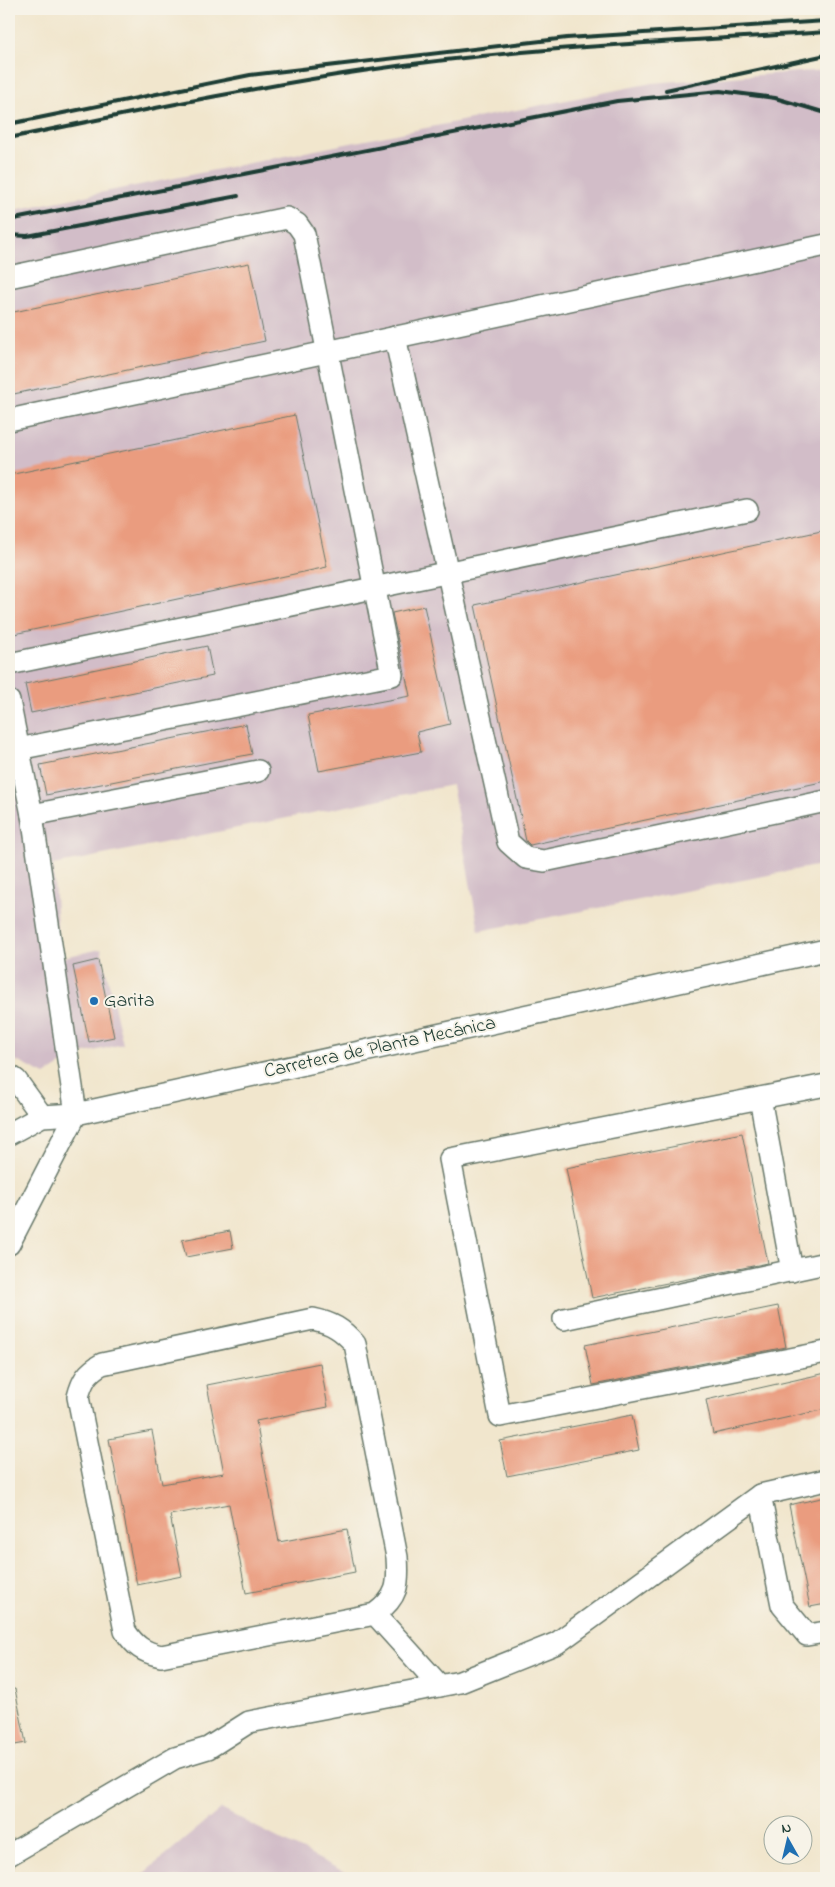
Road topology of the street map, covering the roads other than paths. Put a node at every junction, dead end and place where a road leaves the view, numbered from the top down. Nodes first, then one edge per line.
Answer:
1 (826, 246) edge
2 (9, 277) edge
3 (394, 337) junction
4 (328, 352) junction
5 (9, 420) edge
6 (747, 510) dead end
7 (448, 573) junction
8 (375, 588) junction
9 (9, 664) edge
10 (10, 712) edge
11 (18, 749) junction
12 (258, 771) dead end
13 (826, 802) edge
14 (32, 815) junction
15 (826, 950) edge
16 (9, 1075) edge
17 (826, 1086) edge
18 (760, 1098) junction
19 (76, 1114) junction
20 (42, 1116) junction
21 (9, 1134) edge
22 (9, 1244) edge
23 (826, 1263) edge
24 (792, 1271) junction
25 (564, 1319) dead end
26 (826, 1352) edge
27 (826, 1480) edge
28 (760, 1495) junction
29 (375, 1614) junction
30 (826, 1632) edge
31 (440, 1686) junction
32 (9, 1855) edge

1 - 3 street
2 - 4 street
3 - 4 street
3 - 7 street
4 - 5 street
4 - 8 street
6 - 7 street
7 - 8 street
7 - 13 street
8 - 9 street
8 - 11 street
10 - 11 street
11 - 14 street
12 - 14 street
14 - 19 street
15 - 19 street, Carretera de Planta Mecánica
16 - 20 street
17 - 18 street
18 - 24 street
18 - 26 street
19 - 20 street, Carretera de Planta Mecánica
19 - 22 street
20 - 21 street
23 - 24 street
24 - 25 street
27 - 28 street
28 - 30 street
28 - 31 street
29 - 29 street
29 - 31 street
31 - 32 street

